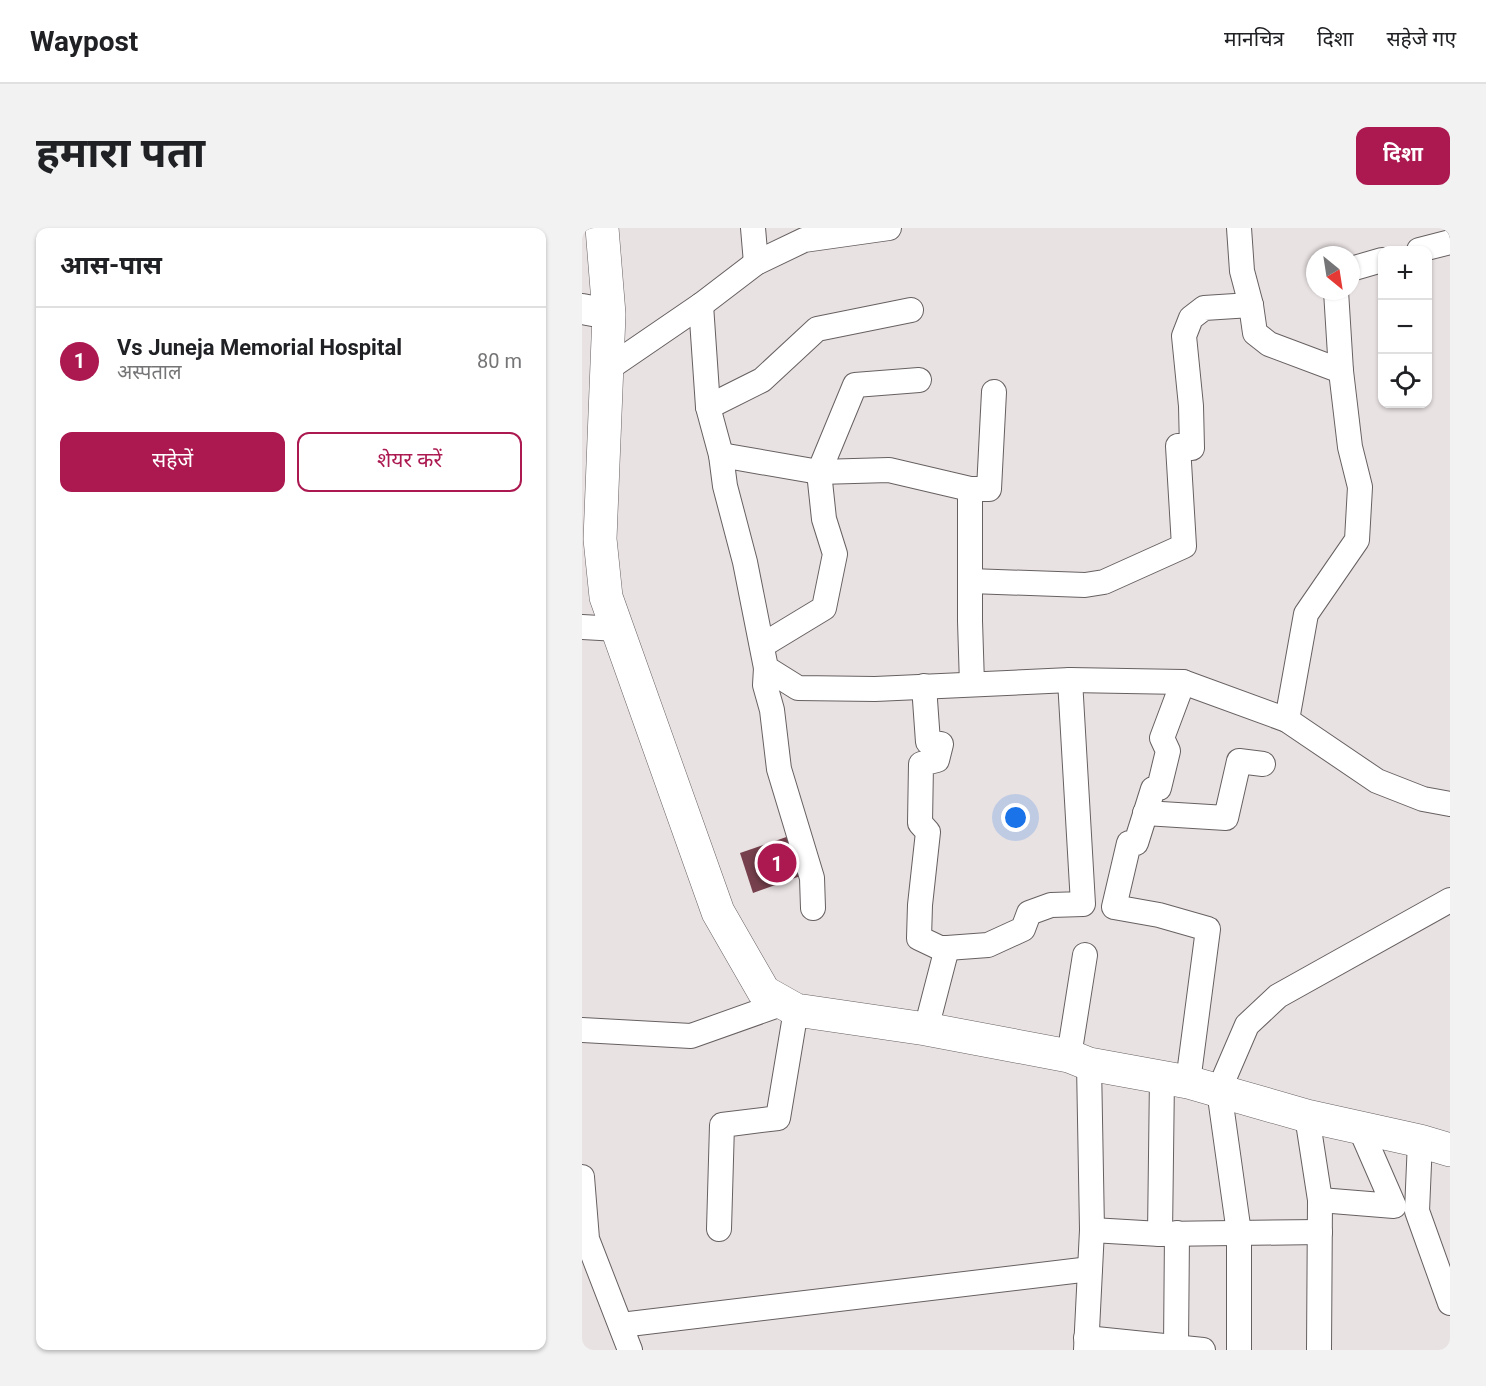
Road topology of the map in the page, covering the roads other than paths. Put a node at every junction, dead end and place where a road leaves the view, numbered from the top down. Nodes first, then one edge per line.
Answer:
1 (602, 228) edge
2 (753, 228) edge
3 (889, 228) edge
4 (1239, 228) edge
5 (1450, 242) edge
6 (1432, 247) edge
7 (1378, 261) edge
8 (756, 263) junction
9 (1360, 266) edge
10 (1337, 300) edge
11 (701, 305) junction
12 (1251, 305) junction
13 (911, 310) dead end
14 (596, 311) edge
15 (606, 370) junction
16 (1341, 371) junction
17 (919, 380) dead end
18 (994, 392) dead end
19 (708, 407) junction
20 (721, 455) junction
21 (819, 471) junction
22 (970, 489) junction
23 (591, 538) edge
24 (970, 581) junction
25 (582, 627) edge
26 (618, 629) junction
27 (764, 657) junction
28 (1070, 680) junction
29 (1183, 682) junction
30 (972, 684) junction
31 (924, 686) junction
32 (1287, 720) junction
33 (1263, 764) dead end
34 (1450, 804) edge
35 (1145, 813) junction
36 (1450, 900) edge
37 (813, 908) dead end
38 (947, 948) junction
39 (1085, 954) dead end
40 (790, 1006) junction
41 (926, 1029) junction
42 (582, 1030) edge
43 (1079, 1060) junction
44 (1190, 1083) junction
45 (1307, 1116) junction
46 (1360, 1128) junction
47 (1435, 1146) edge
48 (582, 1177) edge
49 (1320, 1200) junction
50 (719, 1229) dead end
51 (1092, 1230) junction
52 (1320, 1232) junction
53 (1169, 1233) junction
54 (1239, 1233) junction
55 (1090, 1269) junction
56 (1450, 1303) edge
57 (621, 1325) junction
58 (1086, 1344) edge
59 (1176, 1347) junction
60 (630, 1350) edge
61 (1203, 1350) edge
62 (1239, 1350) edge
63 (1319, 1350) edge

1 - 14 main road
2 - 8 street
3 - 8 street
4 - 12 street
5 - 6 street
7 - 9 street
8 - 11 street
10 - 16 street
11 - 15 street
11 - 19 street
12 - 16 street
12 - 24 street
13 - 19 street
14 - 15 main road
15 - 23 main road
16 - 32 street
17 - 21 street
18 - 22 street
19 - 20 street
20 - 21 street
20 - 27 street
21 - 22 street
21 - 27 street
22 - 24 street
23 - 26 main road
24 - 30 street
25 - 26 street
26 - 40 main road
27 - 31 street
27 - 37 street
28 - 29 street
28 - 30 street
28 - 38 street
29 - 32 street
29 - 35 street
30 - 31 street
31 - 38 street
32 - 34 street
33 - 35 street
35 - 44 street
36 - 44 street
38 - 41 street
39 - 43 street
40 - 41 main road
40 - 42 street
40 - 50 street
41 - 43 main road
43 - 44 main road
43 - 51 street
44 - 45 main road
44 - 53 street
44 - 54 street
45 - 46 main road
45 - 49 street
46 - 47 main road
46 - 49 street
47 - 56 street
48 - 57 street
49 - 52 street
51 - 53 street
51 - 55 street
52 - 54 street
52 - 63 street
53 - 54 street
53 - 59 street
54 - 62 street
55 - 57 street
55 - 58 street
57 - 60 street
58 - 59 street
59 - 61 street

